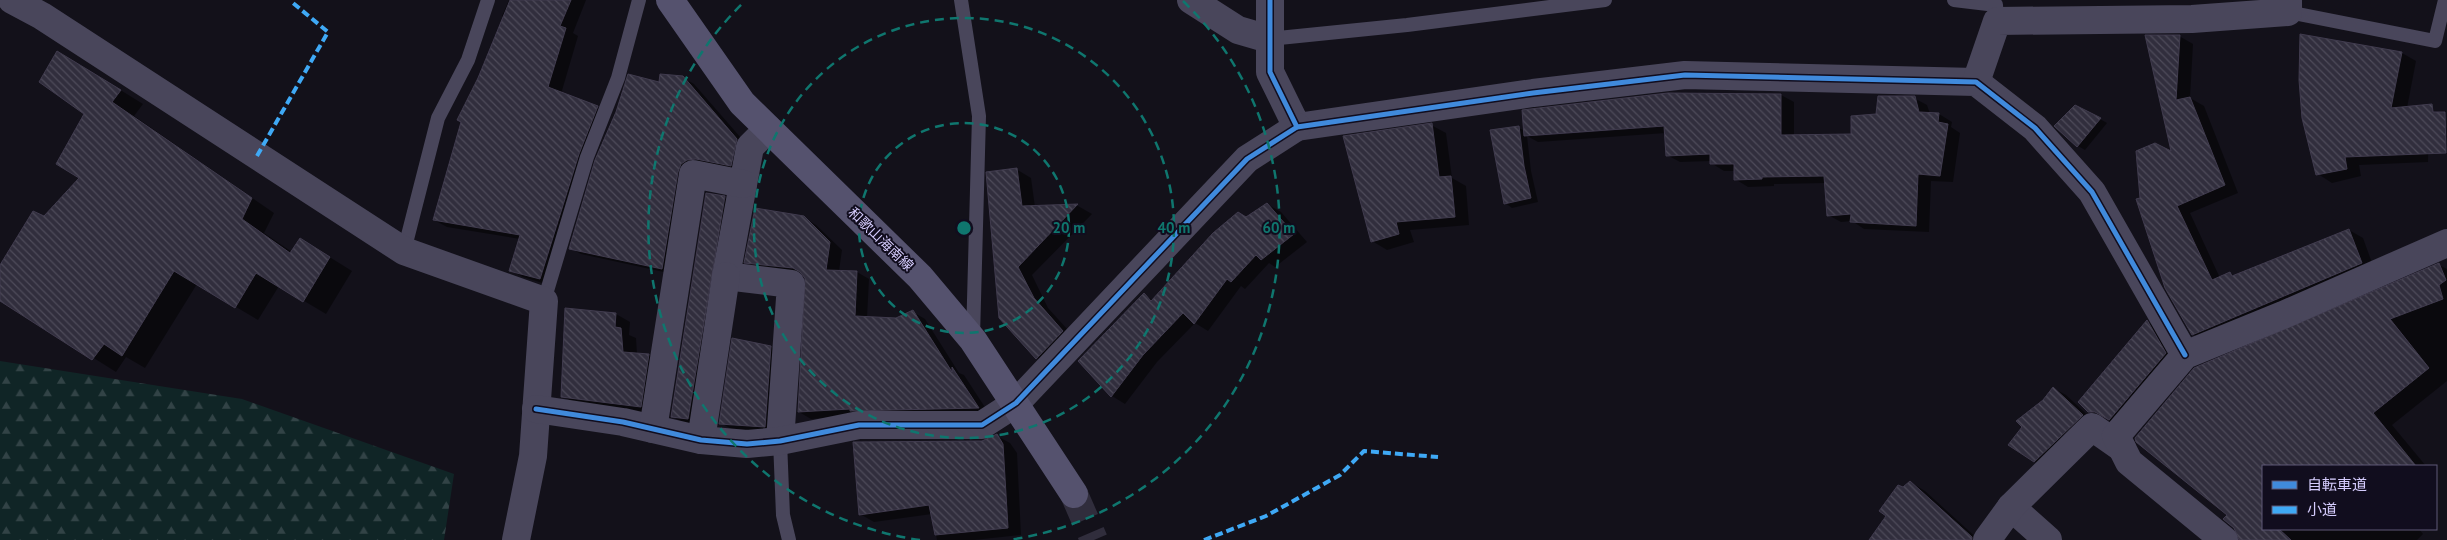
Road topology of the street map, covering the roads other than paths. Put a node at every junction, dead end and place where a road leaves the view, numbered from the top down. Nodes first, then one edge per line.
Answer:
1 (12, 0) edge
2 (488, 0) edge
3 (639, 0) edge
4 (670, 0) edge
5 (961, 0) edge
6 (1191, 0) edge
7 (1270, 0) edge
8 (1604, 0) edge
9 (1954, 0) edge
10 (2445, 0) edge
11 (2288, 6) edge
12 (48, 8) edge
13 (1997, 21) junction
14 (1269, 39) junction
15 (1976, 82) junction
16 (1297, 127) junction
17 (768, 129) junction
18 (743, 184) junction
19 (2447, 243) edge
20 (404, 251) junction
21 (726, 276) junction
22 (544, 301) junction
23 (973, 340) junction
24 (2185, 354) junction
25 (1016, 403) junction
26 (536, 409) junction
27 (653, 429) junction
28 (701, 440) junction
29 (780, 441) junction
30 (2122, 448) junction
31 (1074, 494) tunnel mouth
32 (2012, 507) junction
33 (516, 540) edge
34 (789, 540) edge
35 (1987, 540) edge
36 (2048, 540) edge
37 (2224, 540) edge

1 - 12 street
2 - 20 lane
3 - 22 lane
4 - 17 main road, 和歌山海南線
5 - 23 lane
6 - 14 street
7 - 14 street
8 - 14 lane
9 - 13 lane
10 - 11 lane
11 - 13 street
12 - 20 street
13 - 15 street
14 - 16 street
15 - 16 street
15 - 24 street
16 - 25 street
17 - 18 street
17 - 23 main road, 和歌山海南線
18 - 21 street
18 - 27 street
19 - 24 street
20 - 22 street
21 - 28 street
21 - 29 street
22 - 26 street
23 - 25 main road, 和歌山海南線
24 - 30 street
25 - 29 street
25 - 31 main road, 和歌山海南線
26 - 27 street
26 - 33 street
27 - 28 street
28 - 29 street
29 - 34 lane
30 - 32 street
30 - 37 street
32 - 35 street
32 - 36 street

